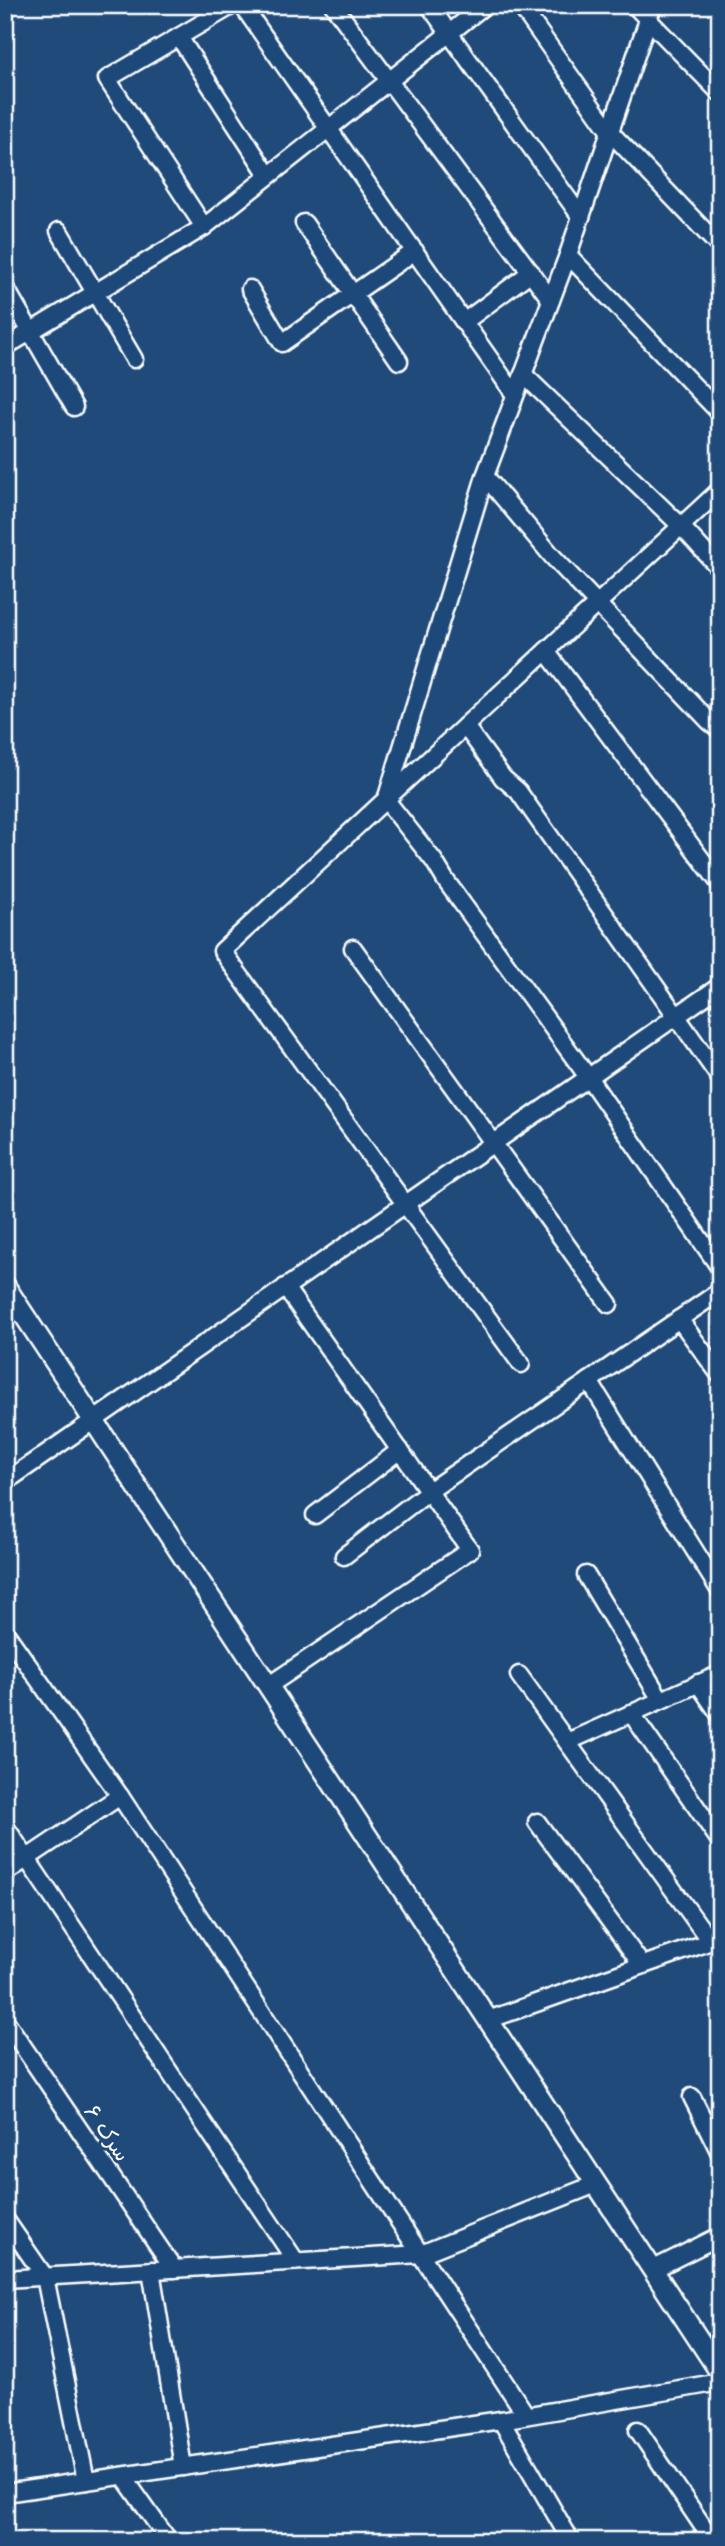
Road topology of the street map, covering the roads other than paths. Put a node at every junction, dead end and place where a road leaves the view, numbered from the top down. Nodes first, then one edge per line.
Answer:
1 (233, 5) edge
2 (242, 5) edge
3 (334, 5) edge
4 (429, 5) edge
5 (485, 5) edge
6 (520, 5) edge
7 (634, 5) edge
8 (650, 12) edge
9 (449, 33) junction
10 (179, 37) junction
11 (388, 80) junction
12 (720, 93) edge
13 (328, 127) junction
14 (610, 132) junction
15 (268, 175) junction
16 (582, 217) junction
17 (304, 223) dead end
18 (204, 227) junction
19 (59, 231) dead end
20 (720, 247) edge
21 (415, 251) junction
22 (568, 255) junction
23 (531, 272) junction
24 (5, 286) edge
25 (250, 289) dead end
26 (95, 293) junction
27 (353, 293) junction
28 (551, 300) junction
29 (464, 322) junction
30 (32, 332) junction
31 (5, 347) edge
32 (134, 359) dead end
33 (399, 361) dead end
34 (523, 374) junction
35 (515, 395) junction
36 (74, 407) dead end
37 (720, 413) edge
38 (485, 476) junction
39 (720, 490) edge
40 (681, 526) junction
41 (720, 569) edge
42 (597, 603) junction
43 (546, 651) junction
44 (465, 726) junction
45 (720, 730) edge
46 (386, 800) junction
47 (720, 884) edge
48 (353, 948) dead end
49 (720, 986) edge
50 (677, 1016) junction
51 (588, 1077) junction
52 (720, 1078) edge
53 (494, 1142) junction
54 (406, 1203) junction
55 (720, 1268) edge
56 (5, 1286) edge
57 (285, 1287) junction
58 (720, 1292) edge
59 (609, 1304) dead end
60 (680, 1319) junction
61 (522, 1364) dead end
62 (720, 1375) edge
63 (589, 1381) junction
64 (93, 1420) junction
65 (400, 1450) junction
66 (5, 1482) edge
67 (429, 1491) junction
68 (315, 1515) dead end
69 (344, 1556) dead end
70 (586, 1575) dead end
71 (720, 1591) edge
72 (5, 1632) edge
73 (720, 1674) edge
74 (519, 1675) dead end
75 (698, 1683) junction
76 (268, 1686) junction
77 (661, 1700) junction
78 (631, 1713) junction
79 (720, 1715) edge
80 (567, 1742) junction
81 (120, 1796) junction
82 (537, 1822) dead end
83 (5, 1826) edge
84 (720, 1841) edge
85 (28, 1858) junction
86 (5, 1873) edge
87 (715, 1939) edge
88 (642, 1965) junction
89 (5, 2020) edge
90 (488, 2020) junction
91 (692, 2097) dead end
92 (720, 2154) edge
93 (596, 2184) junction
94 (5, 2219) edge
95 (720, 2236) edge
96 (421, 2253) junction
97 (295, 2260) junction
98 (174, 2269) junction
99 (151, 2270) junction
100 (652, 2270) junction
101 (45, 2277) junction
102 (5, 2279) edge
103 (720, 2372) edge
104 (720, 2382) edge
105 (526, 2415) junction
106 (501, 2420) junction
107 (638, 2430) dead end
108 (183, 2467) junction
109 (123, 2476) junction
110 (86, 2481) junction
111 (5, 2493) edge
112 (169, 2541) edge
113 (571, 2541) edge
114 (713, 2541) edge

1 - 10 street
2 - 13 street
3 - 11 street
4 - 9 street
5 - 9 street
6 - 14 street
7 - 8 street
8 - 12 street
8 - 14 street
9 - 11 street
9 - 16 street
10 - 15 street
10 - 18 street
11 - 13 street
11 - 23 street
13 - 15 street
13 - 21 street
14 - 16 street
14 - 20 street
15 - 18 street
16 - 22 street
17 - 27 street
18 - 26 street
19 - 26 street
21 - 27 street
21 - 29 street
22 - 28 street
22 - 37 street
23 - 28 street
23 - 29 street
24 - 30 street
25 - 27 street
26 - 30 street
26 - 32 street
27 - 33 street
28 - 34 street
29 - 35 street
30 - 31 street
30 - 36 street
34 - 35 street
34 - 40 street
35 - 38 street
38 - 42 street
38 - 46 street
39 - 40 street
40 - 41 street
40 - 42 street
42 - 43 street
42 - 45 street
43 - 44 street
43 - 47 street
44 - 46 street
44 - 50 street
46 - 51 street
46 - 54 street
48 - 53 street
49 - 50 street
50 - 51 street
50 - 52 street
51 - 53 street
51 - 55 street
53 - 54 street
53 - 59 street
54 - 57 street
54 - 61 street
56 - 64 main road
57 - 64 street
57 - 65 street
58 - 60 street
60 - 62 street
60 - 63 street
63 - 67 street
63 - 71 street
64 - 66 street
64 - 76 main road
65 - 67 street
65 - 68 street
67 - 69 street
67 - 76 street
70 - 77 street
72 - 81 street
73 - 75 street
74 - 80 street
75 - 77 street
75 - 79 street
76 - 90 main road
77 - 78 street
78 - 80 street
78 - 84 street
80 - 87 street
81 - 85 street
81 - 96 street
82 - 88 street
83 - 85 street
85 - 86 street
85 - 97 street
87 - 88 street
88 - 90 street
89 - 98 street, سرک ۶
90 - 93 main road
91 - 92 street
93 - 96 street
93 - 100 main road
94 - 101 street
95 - 100 street
96 - 97 street
96 - 105 street
97 - 98 street
98 - 99 street
99 - 101 street
99 - 108 street
100 - 103 main road
101 - 102 street
101 - 110 street
104 - 105 street
105 - 106 street
106 - 108 street
106 - 113 street
107 - 114 street
108 - 109 street
109 - 110 street
109 - 112 street
110 - 111 street

